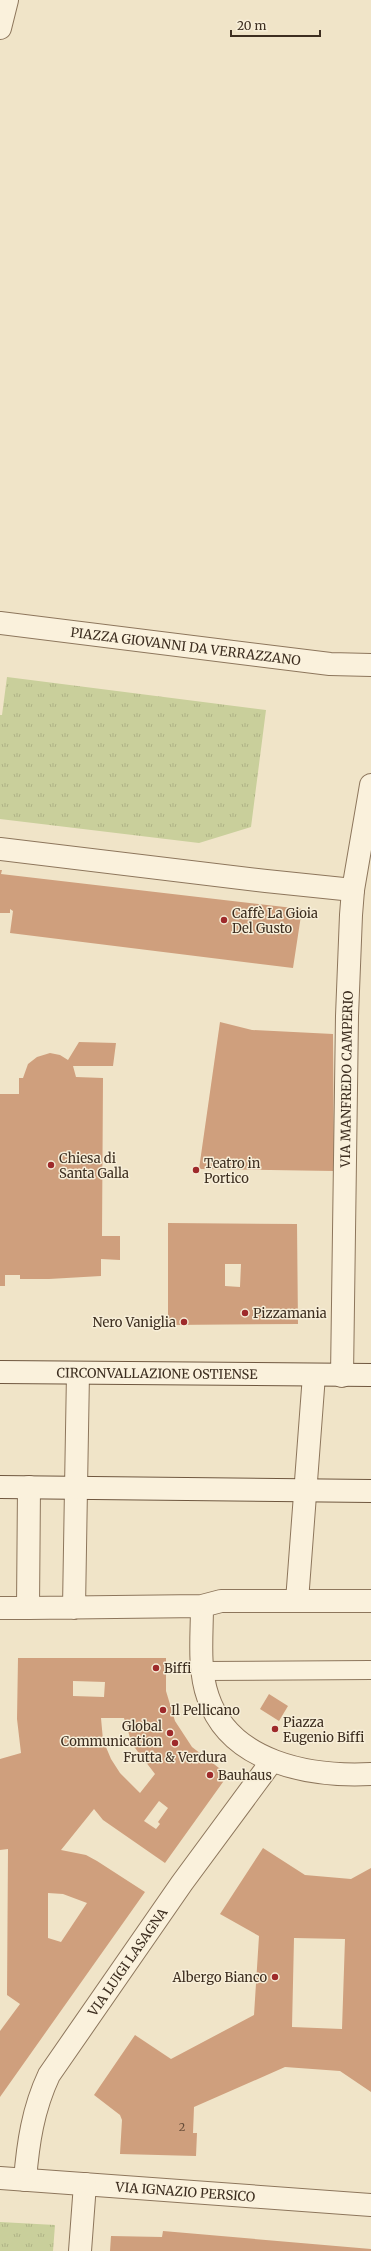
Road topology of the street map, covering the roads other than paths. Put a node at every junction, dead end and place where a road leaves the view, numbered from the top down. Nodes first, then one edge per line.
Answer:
1 (7, 0) edge
2 (0, 28) edge
3 (0, 623) edge
4 (371, 665) edge
5 (371, 785) edge
6 (0, 849) edge
7 (353, 890) junction
8 (0, 1372) edge
9 (78, 1373) junction
10 (314, 1375) junction
11 (371, 1375) edge
12 (342, 1376) junction
13 (0, 1487) edge
14 (29, 1487) junction
15 (76, 1488) junction
16 (306, 1490) junction
17 (371, 1491) edge
18 (297, 1600) junction
19 (371, 1601) edge
20 (202, 1606) junction
21 (0, 1608) edge
22 (28, 1608) junction
23 (74, 1608) junction
24 (371, 1670) edge
25 (203, 1671) junction
26 (272, 1761) junction
27 (371, 1774) edge
28 (0, 2178) edge
29 (25, 2180) junction
30 (85, 2184) junction
31 (371, 2205) edge
32 (80, 2251) edge

1 - 2 street
3 - 4 street, PIAZZA GIOVANNI DA VERRAZZANO
5 - 7 street, VIA MANFREDO CAMPERIO
6 - 7 street
7 - 12 street, VIA MANFREDO CAMPERIO
8 - 9 street, CIRCONVALLAZIONE OSTIENSE
9 - 10 street, CIRCONVALLAZIONE OSTIENSE
9 - 15 street
10 - 12 street, CIRCONVALLAZIONE OSTIENSE
10 - 16 street
11 - 12 street, CIRCONVALLAZIONE OSTIENSE
13 - 14 street
14 - 15 street
14 - 22 street
15 - 16 street
15 - 23 street
16 - 17 street
16 - 18 street
18 - 19 street
18 - 20 street
20 - 23 street
20 - 25 street
21 - 22 street
22 - 23 street
24 - 25 street
25 - 26 street
26 - 27 street
26 - 29 street, VIA LUIGI LASAGNA
28 - 29 street, VIA IGNAZIO PERSICO
29 - 30 street, VIA IGNAZIO PERSICO
30 - 31 street, VIA IGNAZIO PERSICO
30 - 32 street

